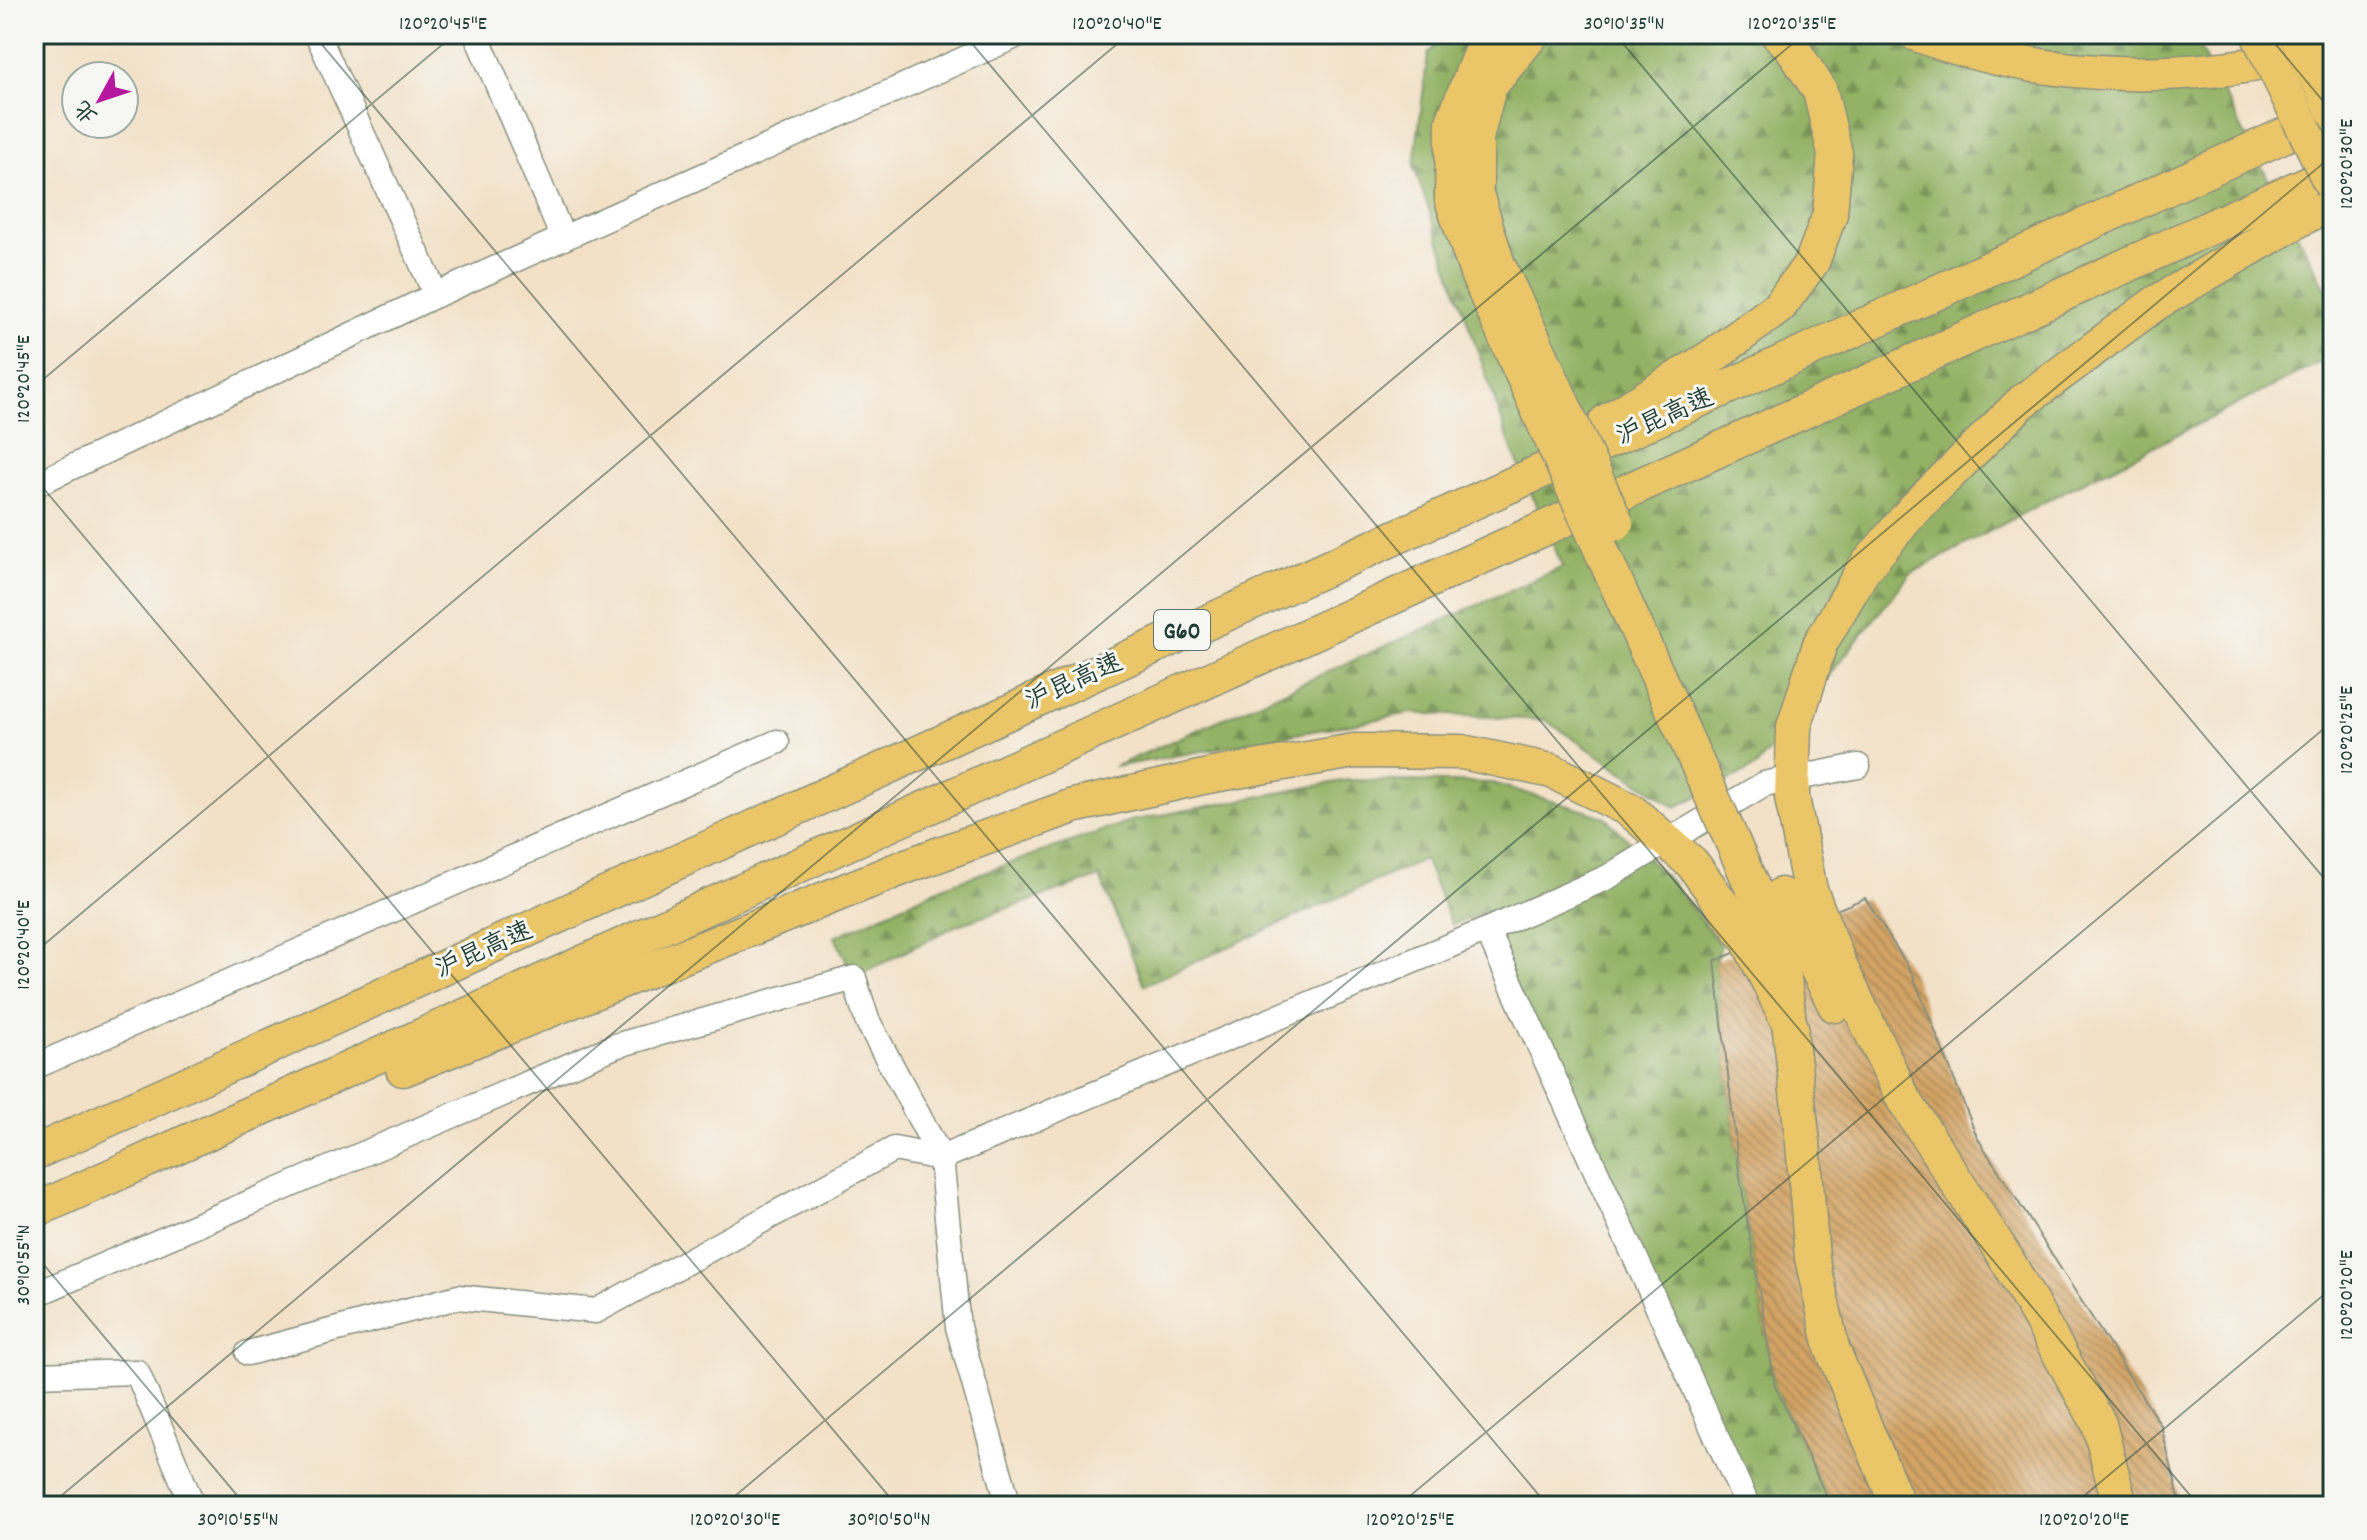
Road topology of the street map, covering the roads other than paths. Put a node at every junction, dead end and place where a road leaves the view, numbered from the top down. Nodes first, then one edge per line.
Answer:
1 (317, 34) edge
2 (476, 34) edge
3 (1020, 34) edge
4 (1498, 34) edge
5 (1532, 34) edge
6 (1778, 34) edge
7 (1916, 34) edge
8 (2258, 34) edge
9 (2296, 34) edge
10 (2333, 47) edge
11 (2333, 112) edge
12 (2333, 172) edge
13 (2333, 188) edge
14 (1464, 197) junction
15 (2333, 203) edge
16 (563, 238) junction
17 (436, 295) junction
18 (34, 485) edge
19 (1497, 488) junction
20 (777, 742) dead end
21 (1858, 766) dead end
22 (1807, 776) dead end
23 (1778, 781) dead end
24 (1680, 834) dead end
25 (1744, 840) junction
26 (1654, 849) dead end
27 (1487, 930) junction
28 (1791, 1027) junction
29 (34, 1067) edge
30 (1903, 1098) junction
31 (34, 1153) edge
32 (941, 1158) junction
33 (35, 1210) edge
34 (34, 1295) edge
35 (248, 1353) dead end
36 (34, 1375) edge
37 (1741, 1504) edge
38 (193, 1506) edge
39 (1009, 1506) edge
40 (1898, 1506) edge
41 (2120, 1506) edge

1 - 17 street
2 - 16 street
3 - 16 street
4 - 14 highway
5 - 14 highway
6 - 19 highway
7 - 10 highway
8 - 13 highway, bridge
9 - 11 highway, bridge
11 - 19 highway, 沪昆高速 / G60
12 - 33 highway, 沪昆高速 / G60
14 - 25 highway, bridge
15 - 30 highway
16 - 17 street
17 - 18 street
19 - 31 highway, 沪昆高速 / G60
20 - 29 street
21 - 22 street
23 - 24 street
25 - 28 highway
25 - 30 highway
26 - 27 street
27 - 32 street
27 - 37 street
28 - 33 highway
28 - 40 highway
30 - 41 highway
32 - 34 street
32 - 35 street
32 - 39 street
36 - 38 street

